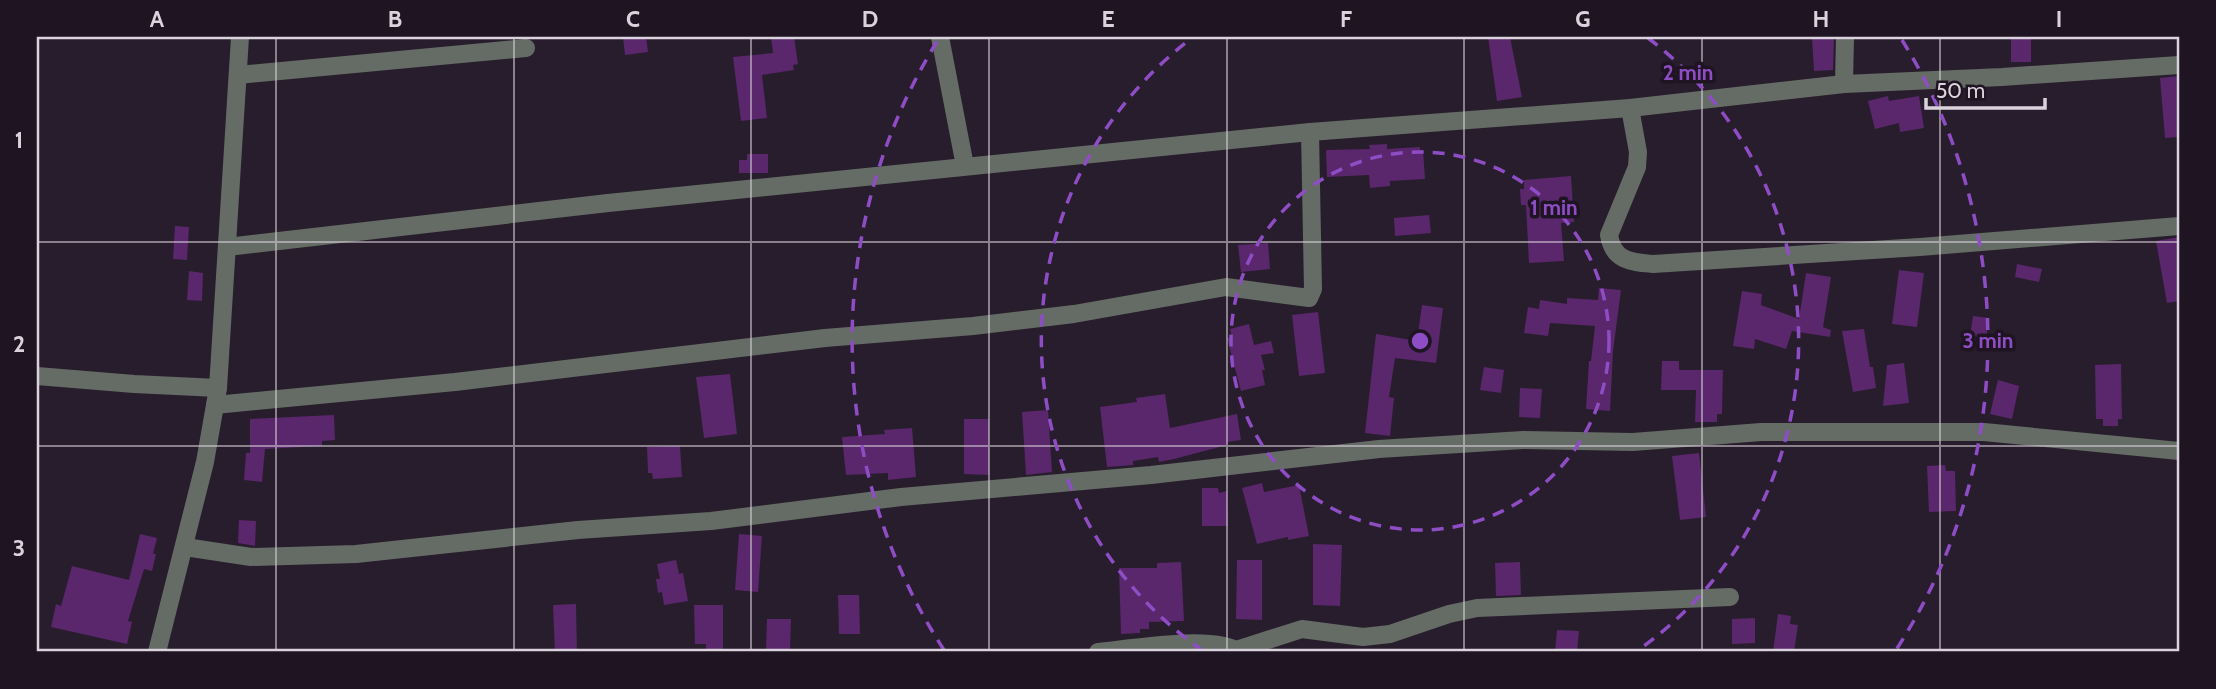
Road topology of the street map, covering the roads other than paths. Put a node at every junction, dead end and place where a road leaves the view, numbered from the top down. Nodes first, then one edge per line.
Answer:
1 (240, 37) edge
2 (940, 37) edge
3 (1845, 37) edge
4 (526, 48) dead end
5 (2179, 65) edge
6 (238, 75) junction
7 (1844, 84) junction
8 (1630, 108) junction
9 (1310, 132) junction
10 (965, 166) junction
11 (2179, 226) edge
12 (228, 247) junction
13 (37, 376) edge
14 (217, 396) junction
15 (2179, 451) edge
16 (185, 547) junction
17 (1730, 597) dead end
18 (1237, 651) edge
19 (158, 652) edge
20 (1098, 652) edge

1 - 6 street
2 - 10 street
3 - 7 street
4 - 6 street
5 - 7 street
6 - 12 street
7 - 8 street
8 - 9 street
8 - 11 street
9 - 10 street
9 - 14 street
10 - 12 street
12 - 14 street
13 - 14 street
14 - 16 street
15 - 16 street
16 - 19 street
17 - 18 street
18 - 20 street

